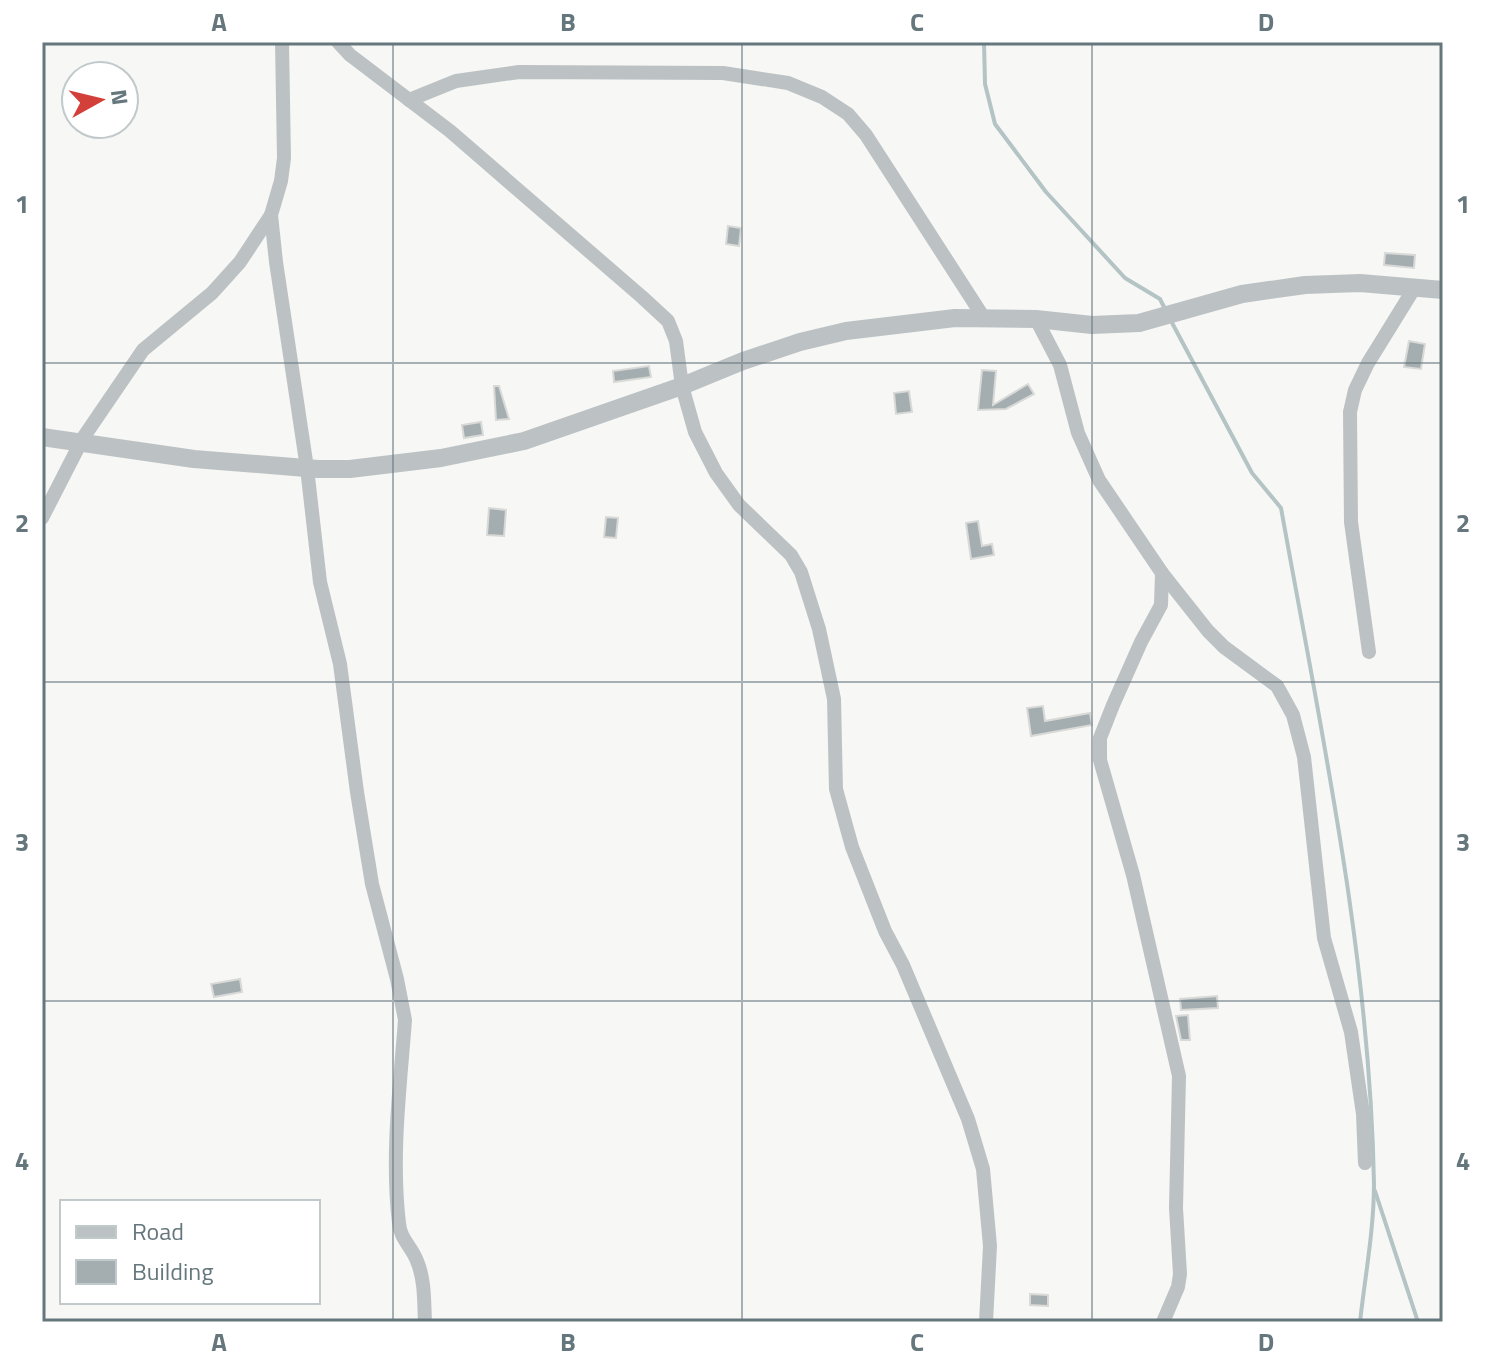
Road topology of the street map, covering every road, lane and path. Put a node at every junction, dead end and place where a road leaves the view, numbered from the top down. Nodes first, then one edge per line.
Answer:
1 (282, 42) edge
2 (338, 42) edge
3 (409, 100) junction
4 (271, 215) junction
5 (1415, 287) junction
6 (1443, 290) edge
7 (984, 318) junction
8 (1036, 319) junction
9 (682, 386) junction
10 (42, 437) edge
11 (81, 443) junction
12 (307, 468) junction
13 (42, 518) edge
14 (1162, 573) junction
15 (1369, 652) dead end
16 (1365, 1163) dead end
17 (425, 1322) edge
18 (986, 1322) edge
19 (1163, 1322) edge

1 - 4 street
2 - 3 street
3 - 7 street
3 - 9 street
4 - 11 street
4 - 12 street
5 - 6 street
5 - 8 street
5 - 15 street
7 - 8 street
7 - 9 street
8 - 14 street
9 - 12 street
9 - 18 street
10 - 11 street
11 - 12 street
11 - 13 street
12 - 17 street
14 - 16 street
14 - 19 street

